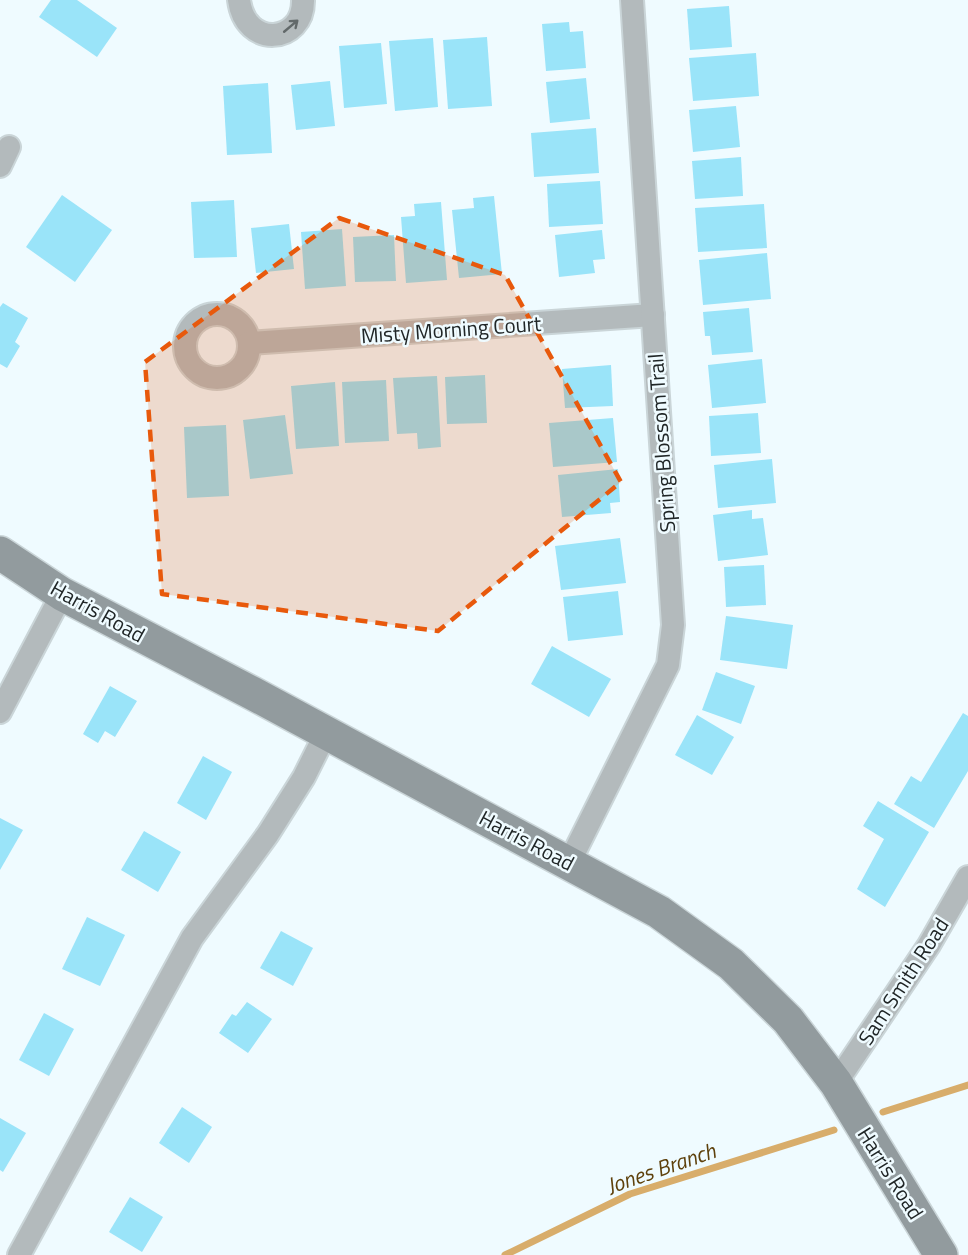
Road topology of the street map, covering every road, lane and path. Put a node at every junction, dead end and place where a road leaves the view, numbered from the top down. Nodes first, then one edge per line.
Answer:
1 (239, 0) edge
2 (309, 0) edge
3 (632, 0) edge
4 (653, 315) junction
5 (249, 343) dead end
6 (0, 553) edge
7 (62, 594) junction
8 (0, 712) edge
9 (326, 733) junction
10 (569, 863) junction
11 (968, 877) edge
12 (836, 1083) junction
13 (19, 1255) edge
14 (941, 1255) edge

1 -> 2 street
3 - 4 street, Spring Blossom Trail
4 - 5 street, Misty Morning Court
4 - 10 street, Spring Blossom Trail
6 - 7 street, Harris Road
7 - 8 street
7 - 9 street, Harris Road
9 - 10 street, Harris Road
9 - 13 street
10 - 12 street, Harris Road
11 - 12 street, Sam Smith Road
12 - 14 street, Harris Road

